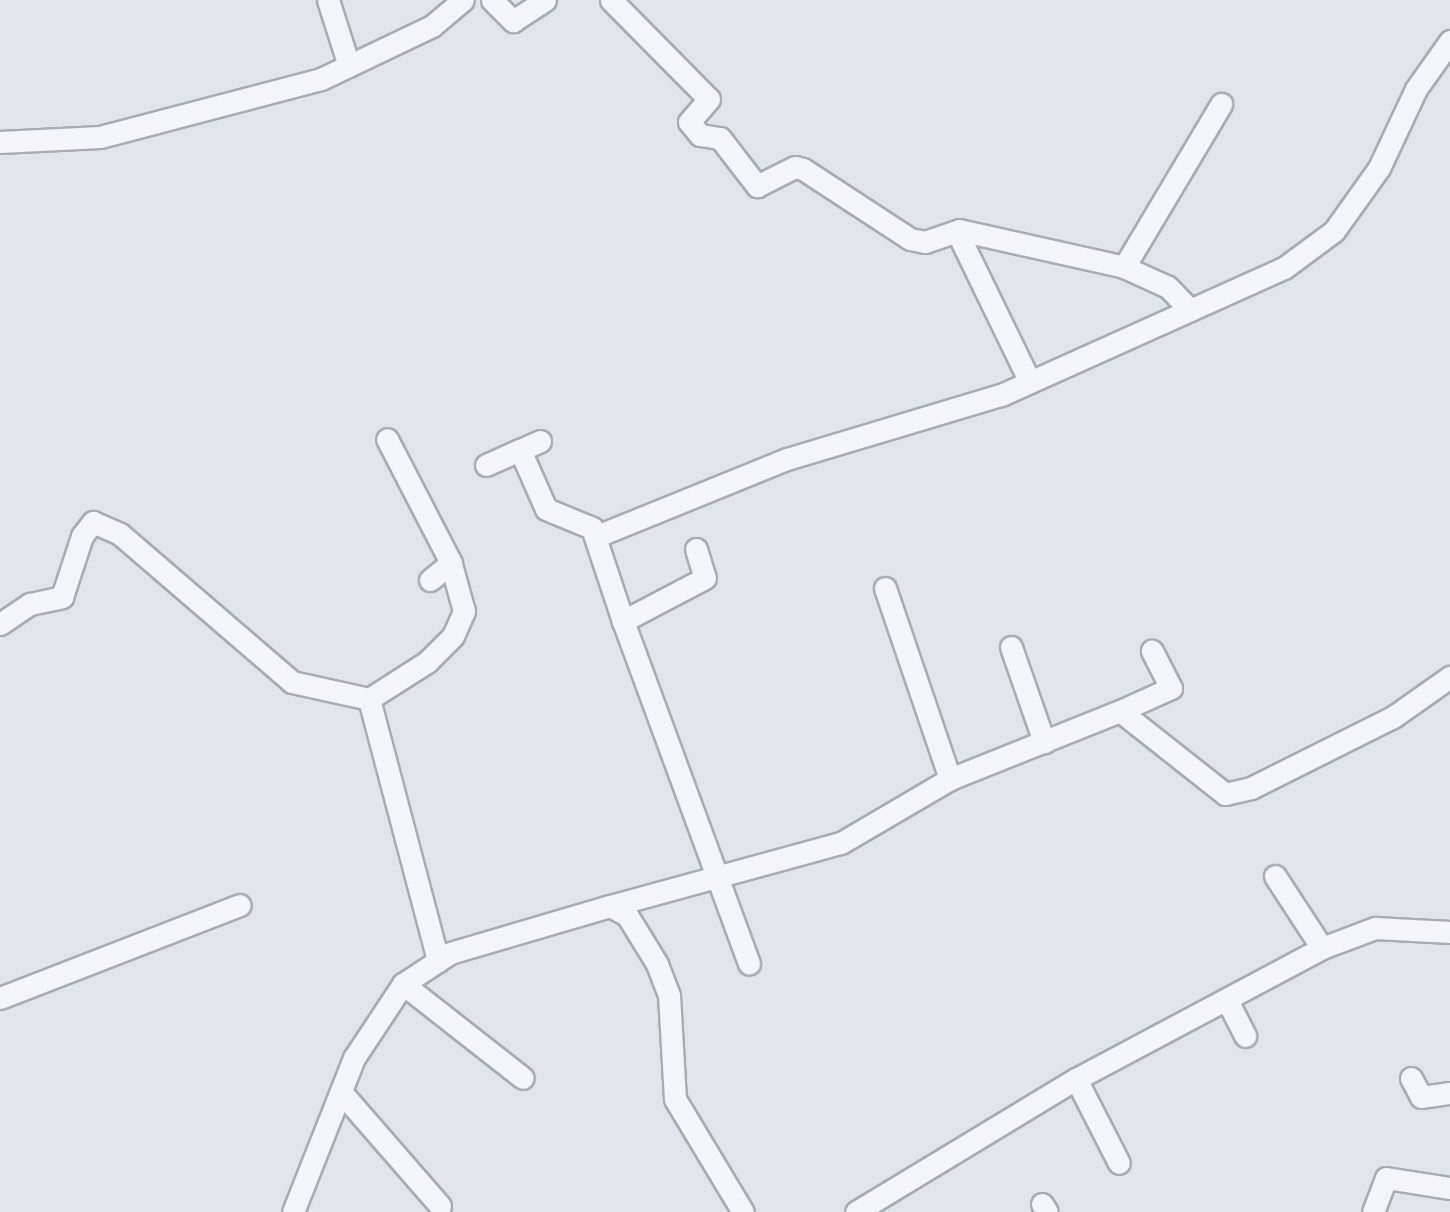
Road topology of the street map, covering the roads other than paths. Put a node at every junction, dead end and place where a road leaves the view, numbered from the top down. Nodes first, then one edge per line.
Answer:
1 (328, 0) edge
2 (463, 0) edge
3 (492, 0) edge
4 (545, 0) edge
5 (611, 0) edge
6 (1450, 41) edge
7 (349, 66) junction
8 (1221, 104) dead end
9 (0, 142) edge
10 (960, 239) dead end
11 (1124, 267) junction
12 (1190, 310) junction
13 (1030, 382) junction
14 (387, 439) dead end
15 (540, 440) dead end
16 (520, 450) junction
17 (485, 465) dead end
18 (597, 536) junction
19 (696, 549) dead end
20 (451, 563) junction
21 (430, 580) dead end
22 (885, 588) dead end
23 (5, 614) edge
24 (623, 621) junction
25 (1011, 647) dead end
26 (1152, 651) dead end
27 (1449, 683) edge
28 (369, 699) junction
29 (1120, 711) junction
30 (1044, 743) junction
31 (950, 779) junction
32 (1275, 876) dead end
33 (713, 877) junction
34 (240, 905) dead end
35 (610, 906) junction
36 (1450, 932) edge
37 (1322, 948) junction
38 (438, 961) junction
39 (749, 964) dead end
40 (403, 984) junction
41 (0, 998) edge
42 (1227, 1002) junction
43 (1245, 1036) dead end
44 (523, 1078) dead end
45 (1411, 1078) dead end
46 (1076, 1079) junction
47 (341, 1092) junction
48 (1450, 1093) edge
49 (1119, 1163) dead end
50 (1450, 1188) edge
51 (440, 1206) dead end
52 (293, 1212) edge
53 (743, 1212) edge
54 (856, 1212) edge
55 (1373, 1212) edge

1 - 7 street
2 - 7 street
3 - 4 street
5 - 11 street
6 - 12 street
7 - 9 street
8 - 11 street
10 - 13 street
11 - 12 street
12 - 13 street
13 - 18 street
14 - 20 street
15 - 16 street
16 - 17 street
16 - 18 street
18 - 24 street
19 - 24 street
20 - 21 street
20 - 28 street
22 - 31 street
23 - 28 street
24 - 33 street
25 - 30 street
26 - 29 street
27 - 29 street
28 - 38 street
29 - 30 street
30 - 31 street
31 - 33 street
32 - 37 street
33 - 35 street
33 - 39 street
34 - 41 street
35 - 38 street
35 - 53 street
36 - 37 street
37 - 42 street
38 - 40 street
40 - 44 street
40 - 47 street
42 - 43 street
42 - 46 street
45 - 48 street
46 - 49 street
46 - 54 street
47 - 51 street
47 - 52 street
50 - 55 street

